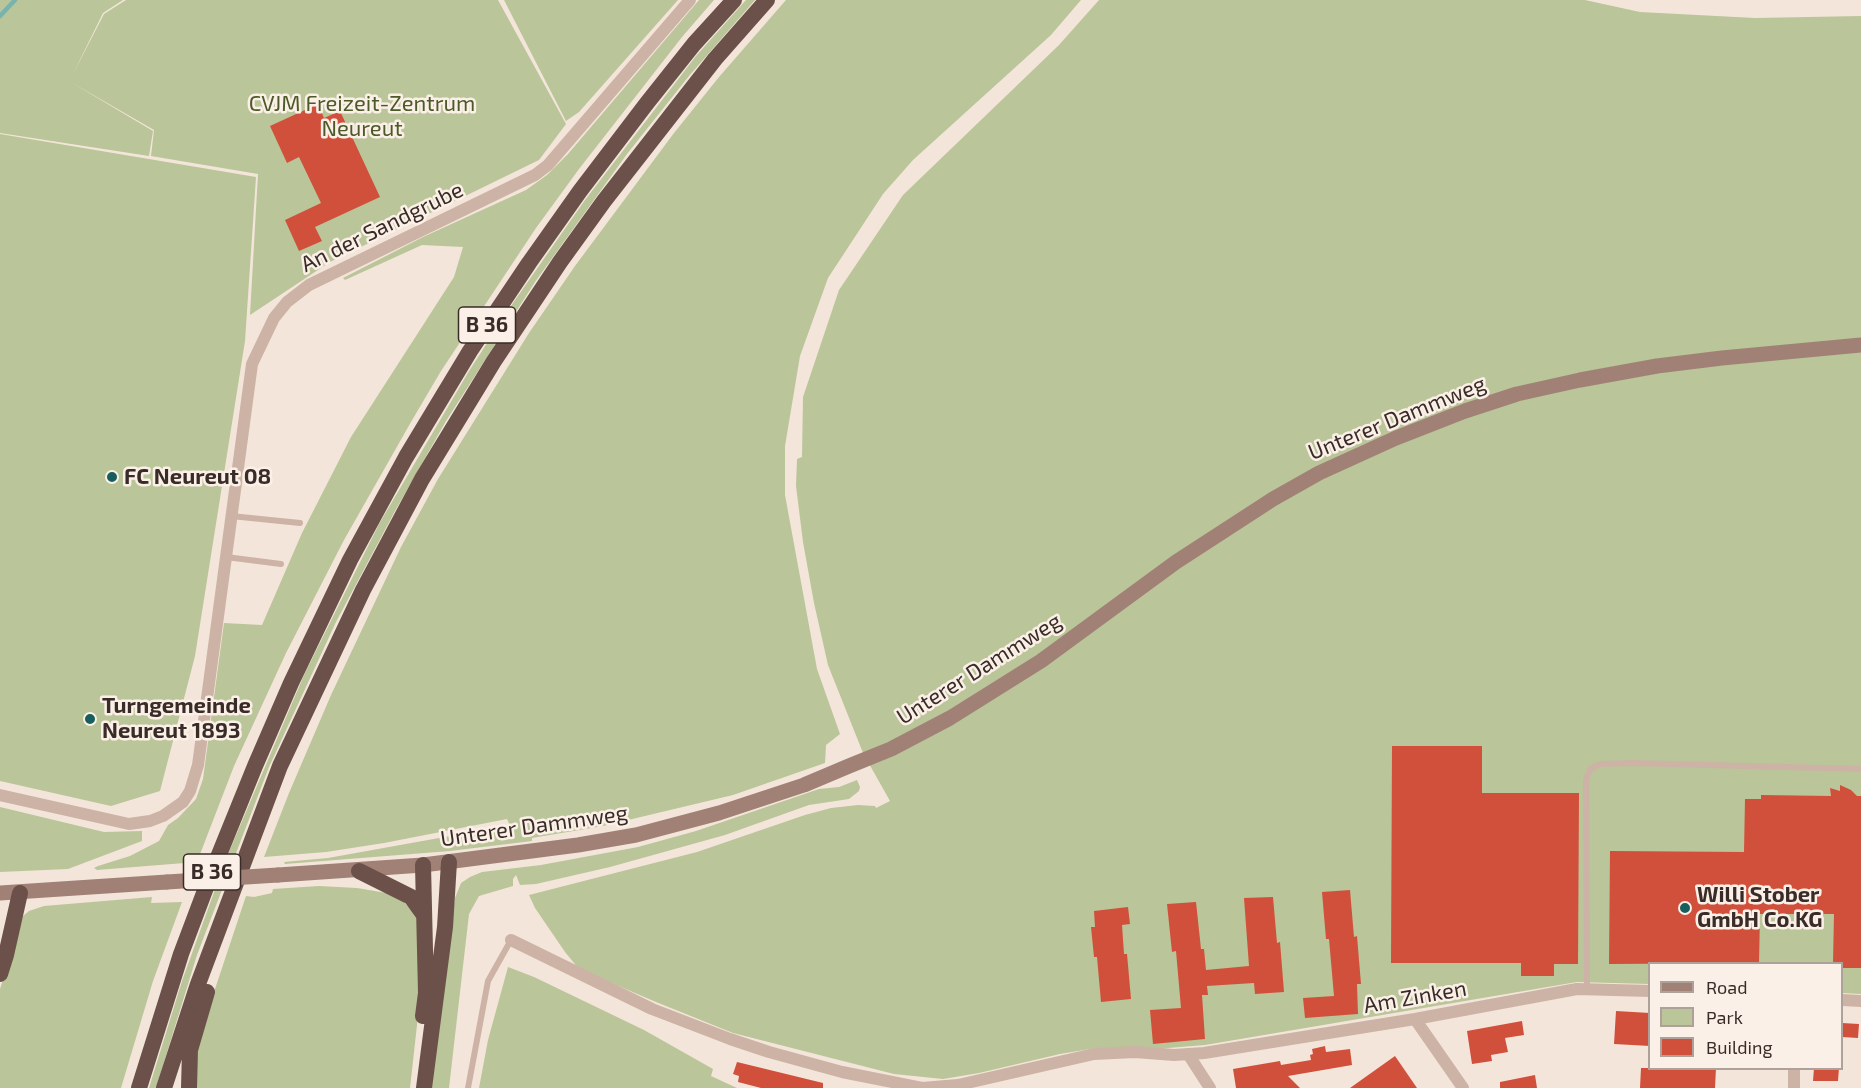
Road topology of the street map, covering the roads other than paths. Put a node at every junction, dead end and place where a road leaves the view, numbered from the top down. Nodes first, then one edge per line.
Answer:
1 (690, 0) edge
2 (734, 0) edge
3 (767, 0) edge
4 (1861, 345) edge
5 (231, 516) junction
6 (300, 523) dead end
7 (225, 557) junction
8 (281, 564) dead end
9 (1861, 769) edge
10 (0, 795) edge
11 (449, 862) junction
12 (423, 865) junction
13 (359, 871) junction
14 (0, 893) edge
15 (20, 893) junction
16 (424, 916) junction
17 (216, 936) junction
18 (511, 940) joint
19 (0, 974) edge
20 (1587, 988) junction
21 (1648, 991) edge
22 (1843, 1000) edge
23 (1861, 1001) edge
24 (1415, 1018) junction
25 (1188, 1054) junction
26 (145, 1066) junction
27 (1794, 1070) edge
28 (129, 1088) edge
29 (139, 1088) edge
30 (164, 1088) edge
31 (189, 1088) edge
32 (414, 1088) edge
33 (424, 1088) edge
34 (468, 1088) edge
35 (922, 1088) edge
36 (1210, 1088) edge
37 (1463, 1088) edge
38 (1794, 1088) edge

1 - 5 street, An der Sandgrube
2 - 26 highway, B 36
3 - 17 highway, B 36
4 - 11 main road, Unterer Dammweg
5 - 6 lane
5 - 7 street, An der Sandgrube
7 - 8 lane
7 - 10 street, An der Sandgrube
9 - 20 lane
11 - 12 main road, Unterer Dammweg
11 - 33 highway
12 - 13 main road, Unterer Dammweg
12 - 16 highway
13 - 15 main road, Unterer Dammweg, bridge
13 - 16 highway
14 - 15 main road, Unterer Dammweg
15 - 19 highway
16 - 32 highway
17 - 30 highway, B 36
17 - 31 highway, B 36
18 - 34 lane
18 - 35 street, Am Zinken
20 - 21 street, Am Zinken
20 - 24 street, Am Zinken
22 - 23 street
24 - 25 street, Am Zinken
24 - 37 street
25 - 35 street, Am Zinken
25 - 36 street
26 - 28 highway
26 - 29 highway, B 36
27 - 38 street

